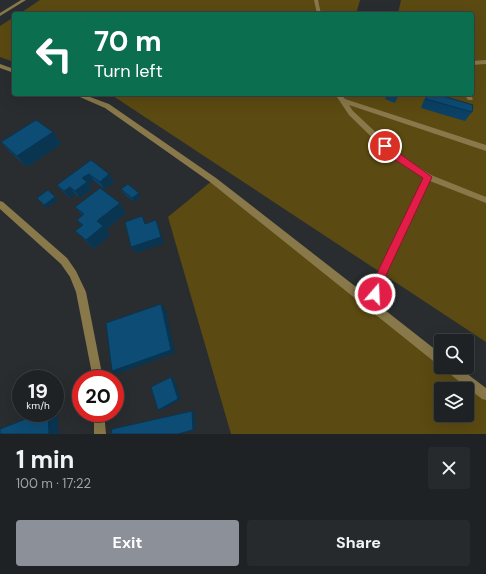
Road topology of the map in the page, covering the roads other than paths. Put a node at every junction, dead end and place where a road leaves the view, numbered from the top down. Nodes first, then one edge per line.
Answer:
1 (24, 0) edge
2 (316, 0) edge
3 (319, 12) edge
4 (0, 15) edge
5 (486, 62) edge
6 (474, 63) edge
7 (0, 66) edge
8 (12, 70) edge
9 (81, 96) edge
10 (339, 97) edge
11 (486, 148) edge
12 (428, 177) junction
13 (486, 200) edge
14 (0, 204) edge
15 (371, 305) junction
16 (434, 354) edge
17 (97, 370) edge
18 (459, 374) edge
19 (486, 395) edge
20 (99, 422) edge
21 (100, 434) edge

1 - 4 street
2 - 3 street
5 - 6 street
7 - 8 street
9 - 15 street
10 - 11 street
10 - 12 street
12 - 13 street
12 - 15 street
14 - 17 street
15 - 16 street
18 - 19 street
20 - 21 street

